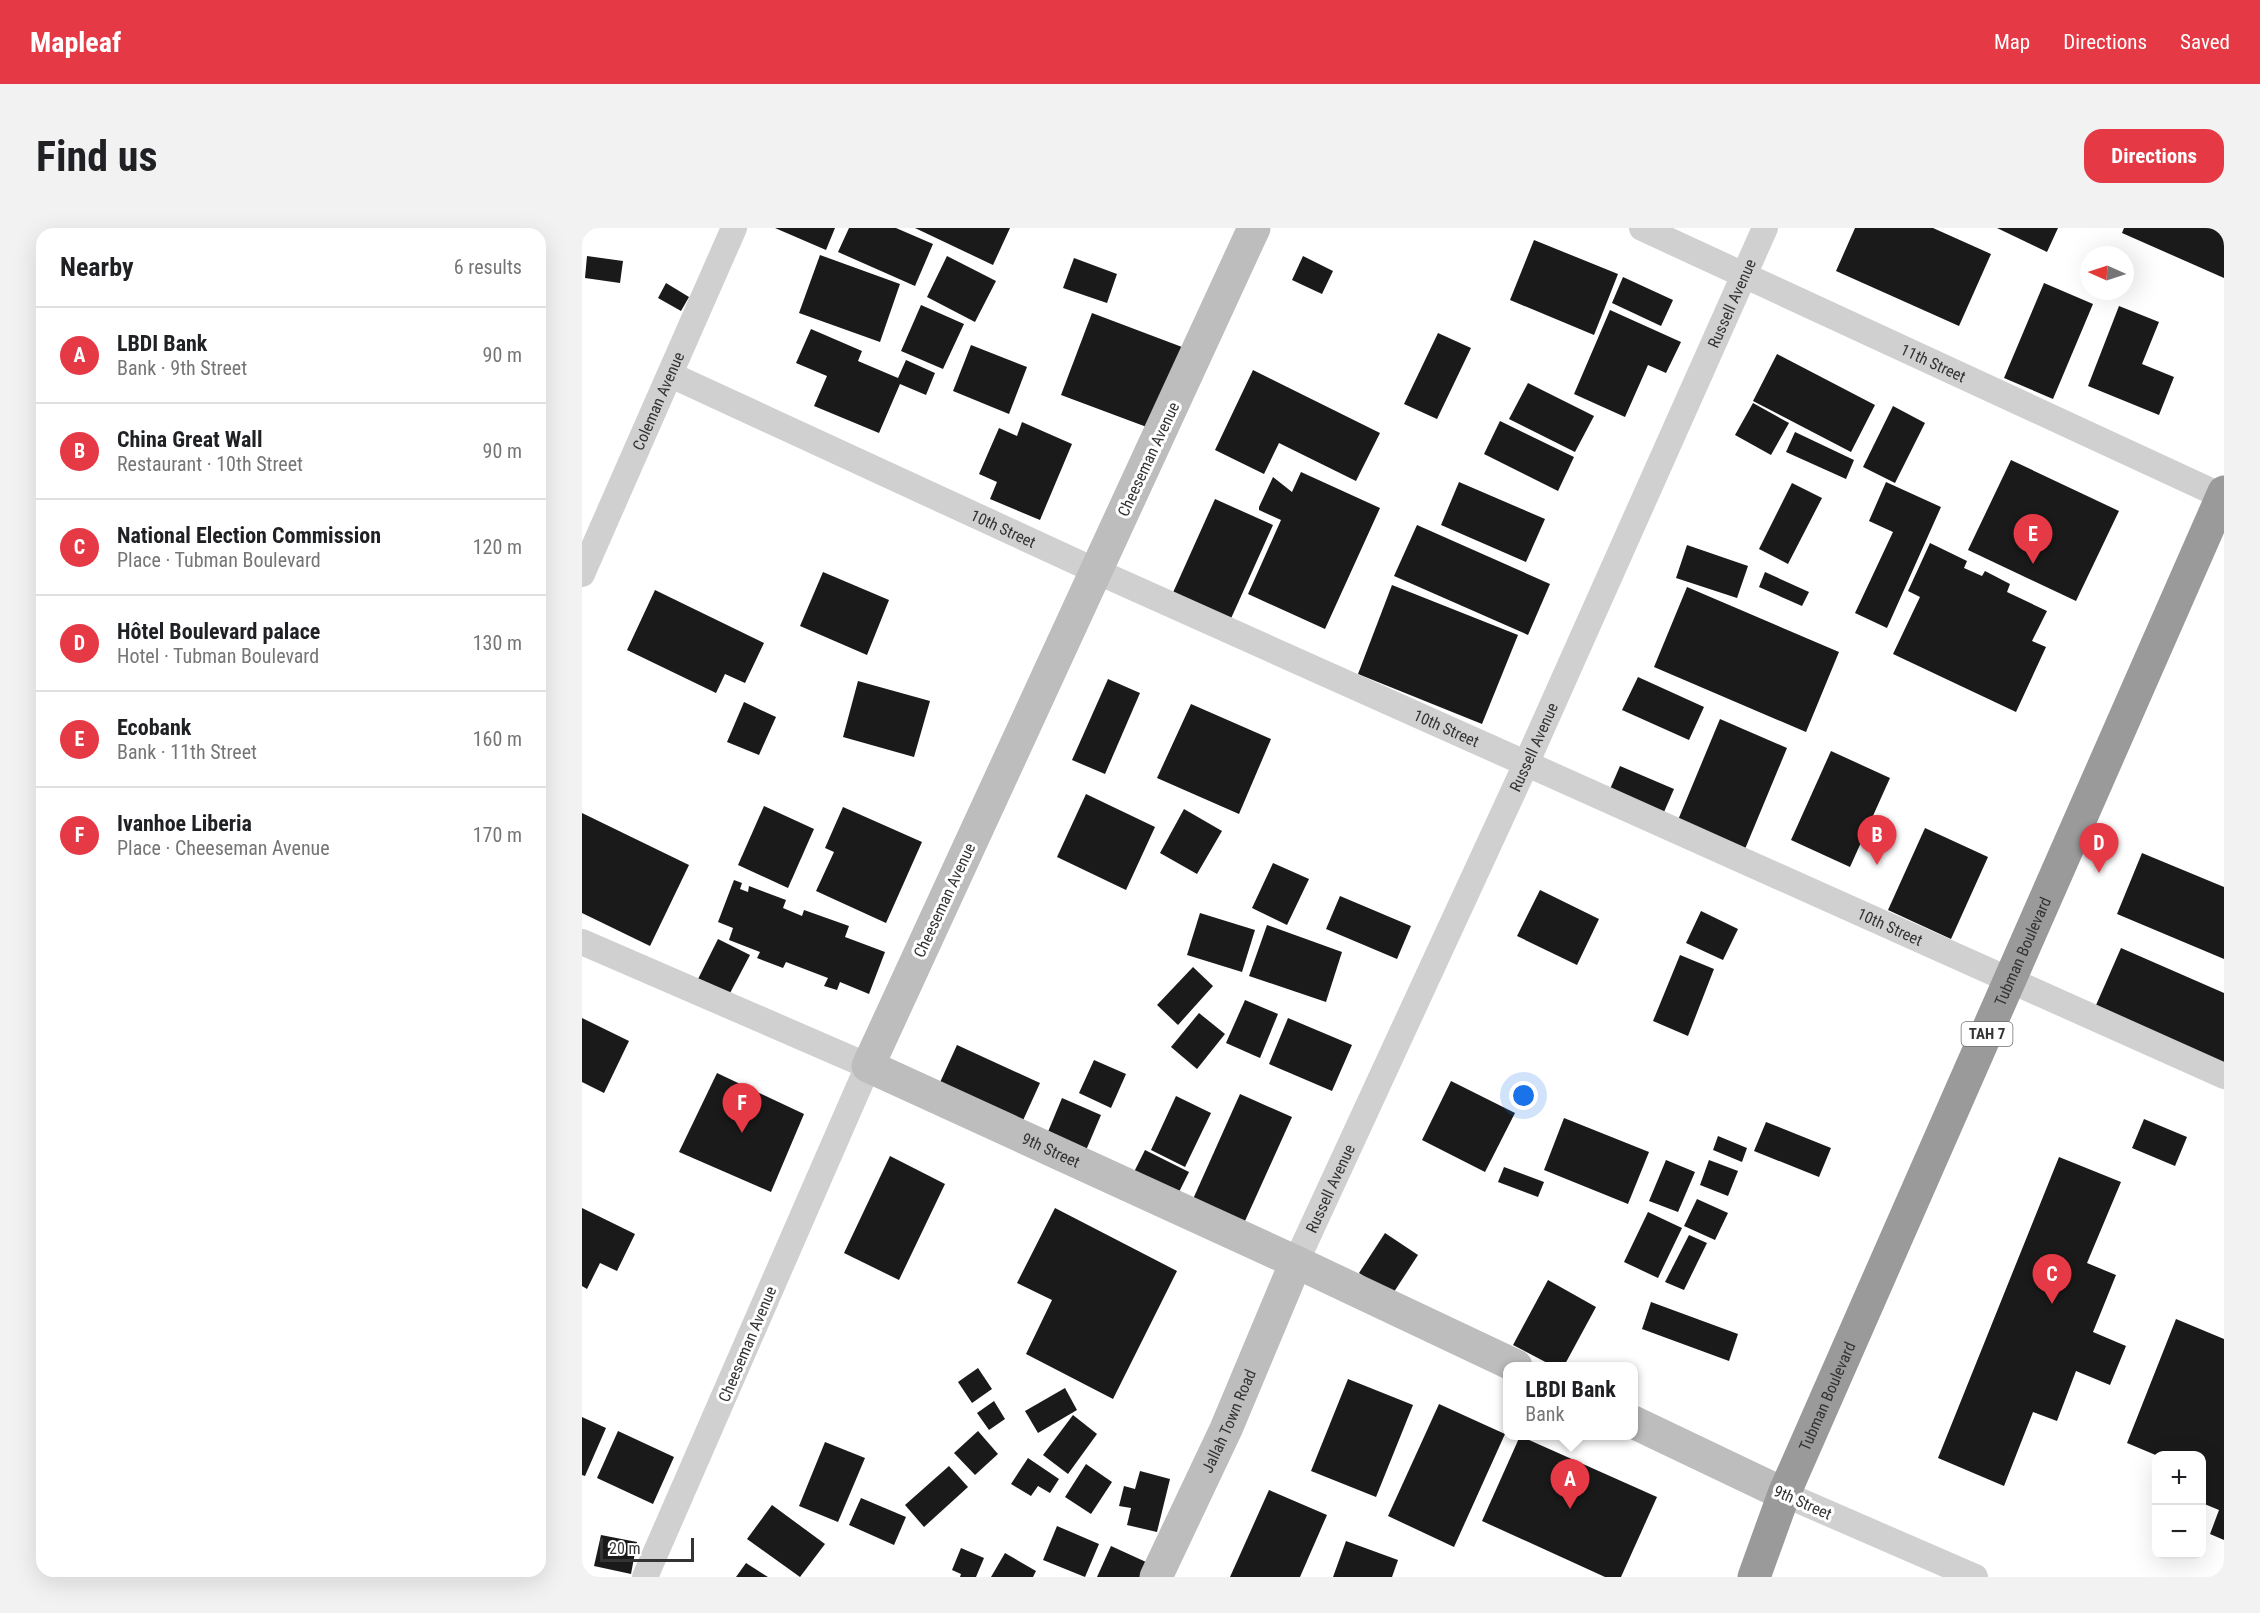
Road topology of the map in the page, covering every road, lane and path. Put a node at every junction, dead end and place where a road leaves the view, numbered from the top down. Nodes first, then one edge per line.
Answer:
1 (734, 228) edge
2 (1254, 228) edge
3 (1642, 228) edge
4 (1765, 228) edge
5 (1744, 275) junction
6 (671, 375) junction
7 (2223, 495) edge
8 (1096, 571) junction
9 (582, 574) edge
10 (1526, 764) junction
11 (582, 942) edge
12 (2011, 981) junction
13 (867, 1066) junction
14 (2224, 1076) edge
15 (1296, 1262) junction
16 (1508, 1362) edge
17 (1638, 1424) edge
18 (1784, 1494) junction
19 (645, 1577) edge
20 (1156, 1577) edge
21 (1754, 1577) edge
22 (1975, 1577) edge

1 - 6 street, Coleman Avenue
2 - 8 street, Cheeseman Avenue
3 - 5 street, 11th Street
4 - 5 street, Russell Avenue
5 - 7 street, 11th Street
5 - 10 street, Russell Avenue
6 - 8 street, 10th Street
6 - 9 street, Coleman Avenue
7 - 12 highway, Tubman Boulevard / TAH 7
8 - 10 street, 10th Street
8 - 13 street, Cheeseman Avenue
10 - 12 street, 10th Street
10 - 15 street, Russell Avenue
11 - 13 street, 9th Street
12 - 14 street, 10th Street
12 - 18 highway, Tubman Boulevard / TAH 7
13 - 15 street, 9th Street
13 - 19 street, Cheeseman Avenue
15 - 16 street, 9th Street
15 - 20 street, Jallah Town Road
17 - 18 street, 9th Street
18 - 21 highway, Tubman Boulevard / TAH 7
18 - 22 street, 9th Street

